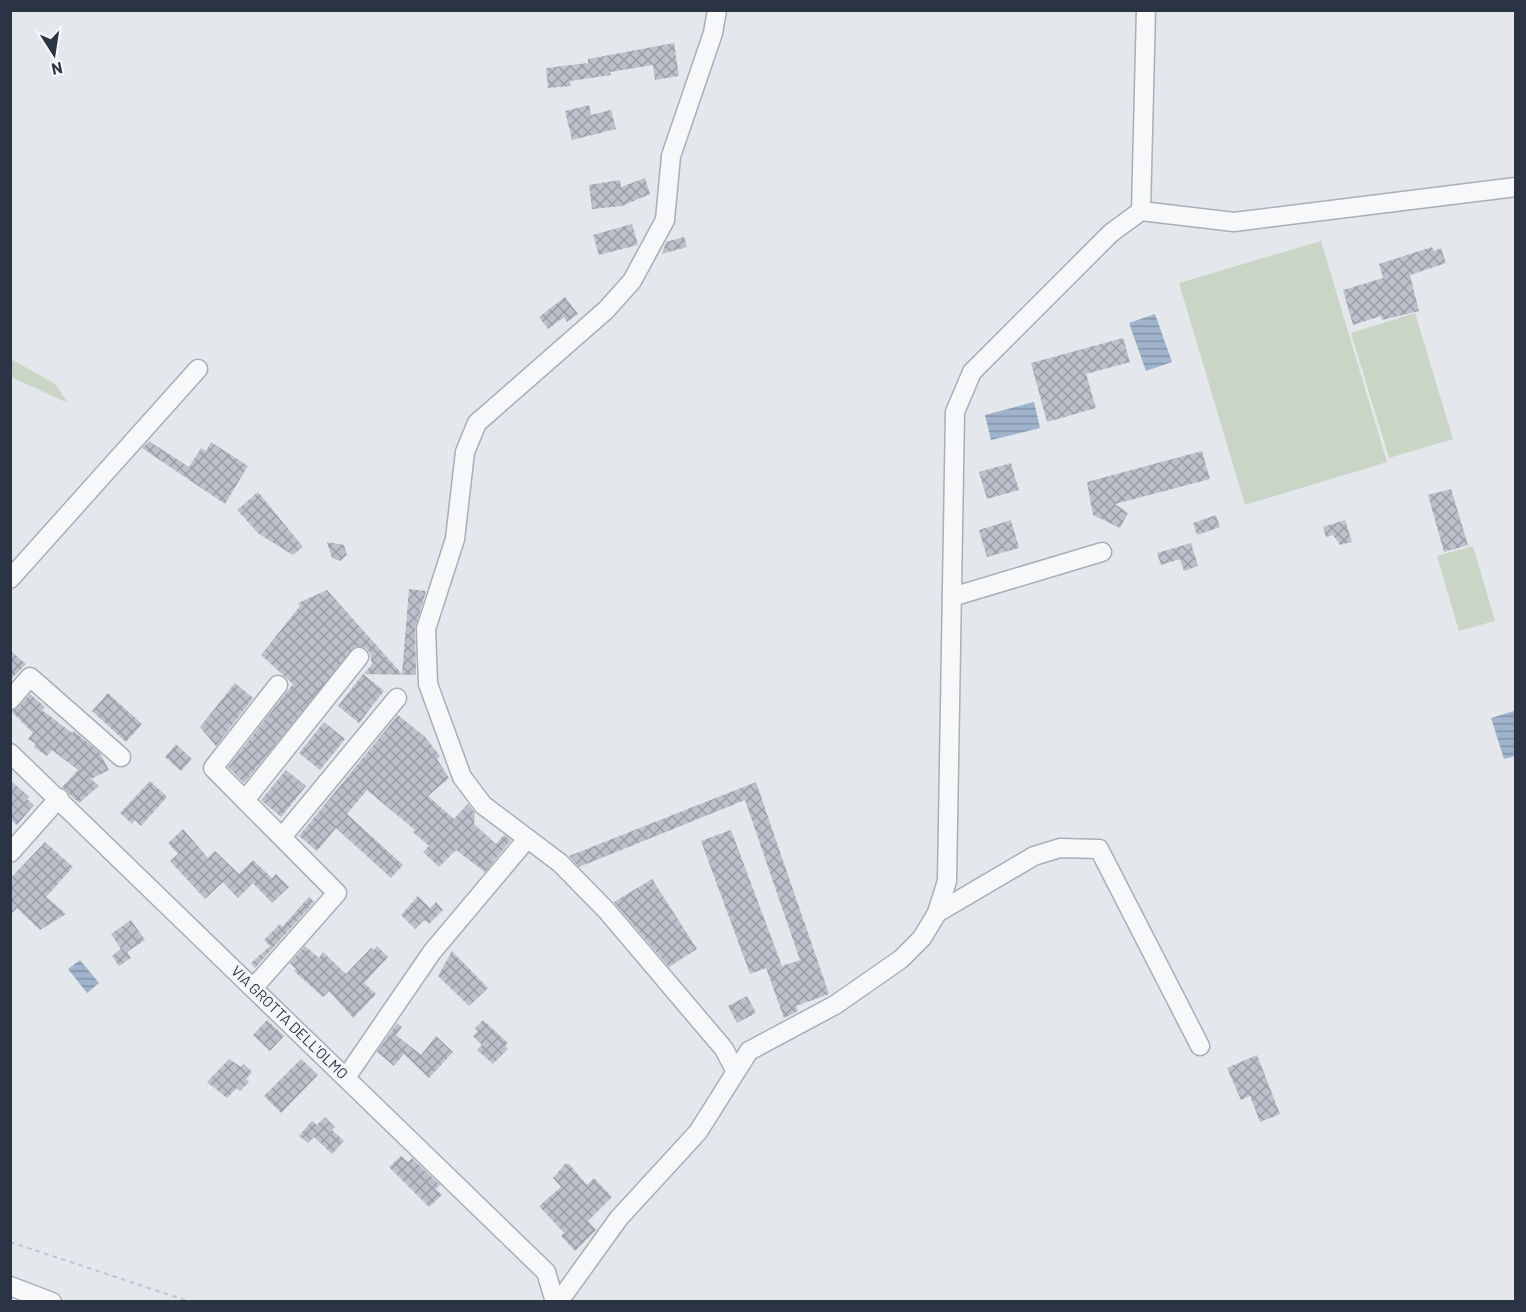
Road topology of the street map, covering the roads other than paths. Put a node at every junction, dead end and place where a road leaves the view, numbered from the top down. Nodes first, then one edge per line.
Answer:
1 (717, 10) edge
2 (1146, 10) edge
3 (1515, 187) edge
4 (1141, 211) junction
5 (198, 369) dead end
6 (1102, 552) dead end
7 (10, 579) edge
8 (952, 597) junction
9 (359, 657) dead end
10 (278, 685) dead end
11 (397, 698) dead end
12 (10, 700) edge
13 (10, 753) edge
14 (121, 757) dead end
15 (59, 798) junction
16 (245, 800) junction
17 (282, 837) junction
18 (527, 839) junction
19 (10, 854) edge
20 (937, 913) junction
21 (254, 987) junction
22 (1200, 1046) dead end
23 (735, 1070) junction
24 (346, 1076) junction
25 (10, 1286) edge
26 (52, 1302) edge
27 (555, 1302) edge

1 - 18 street
2 - 4 street
3 - 4 street
4 - 8 street
5 - 7 street
6 - 8 street
8 - 20 street
9 - 16 street
10 - 16 street
11 - 17 street
12 - 14 street
13 - 15 street, VIA GROTTA DELL'OLMO
15 - 19 street
15 - 21 street, VIA GROTTA DELL'OLMO
16 - 17 street
17 - 21 street
18 - 23 street
18 - 24 street
20 - 22 street
20 - 23 street
21 - 24 street, VIA GROTTA DELL'OLMO
23 - 27 street
24 - 27 street, VIA GROTTA DELL'OLMO
25 - 26 street

